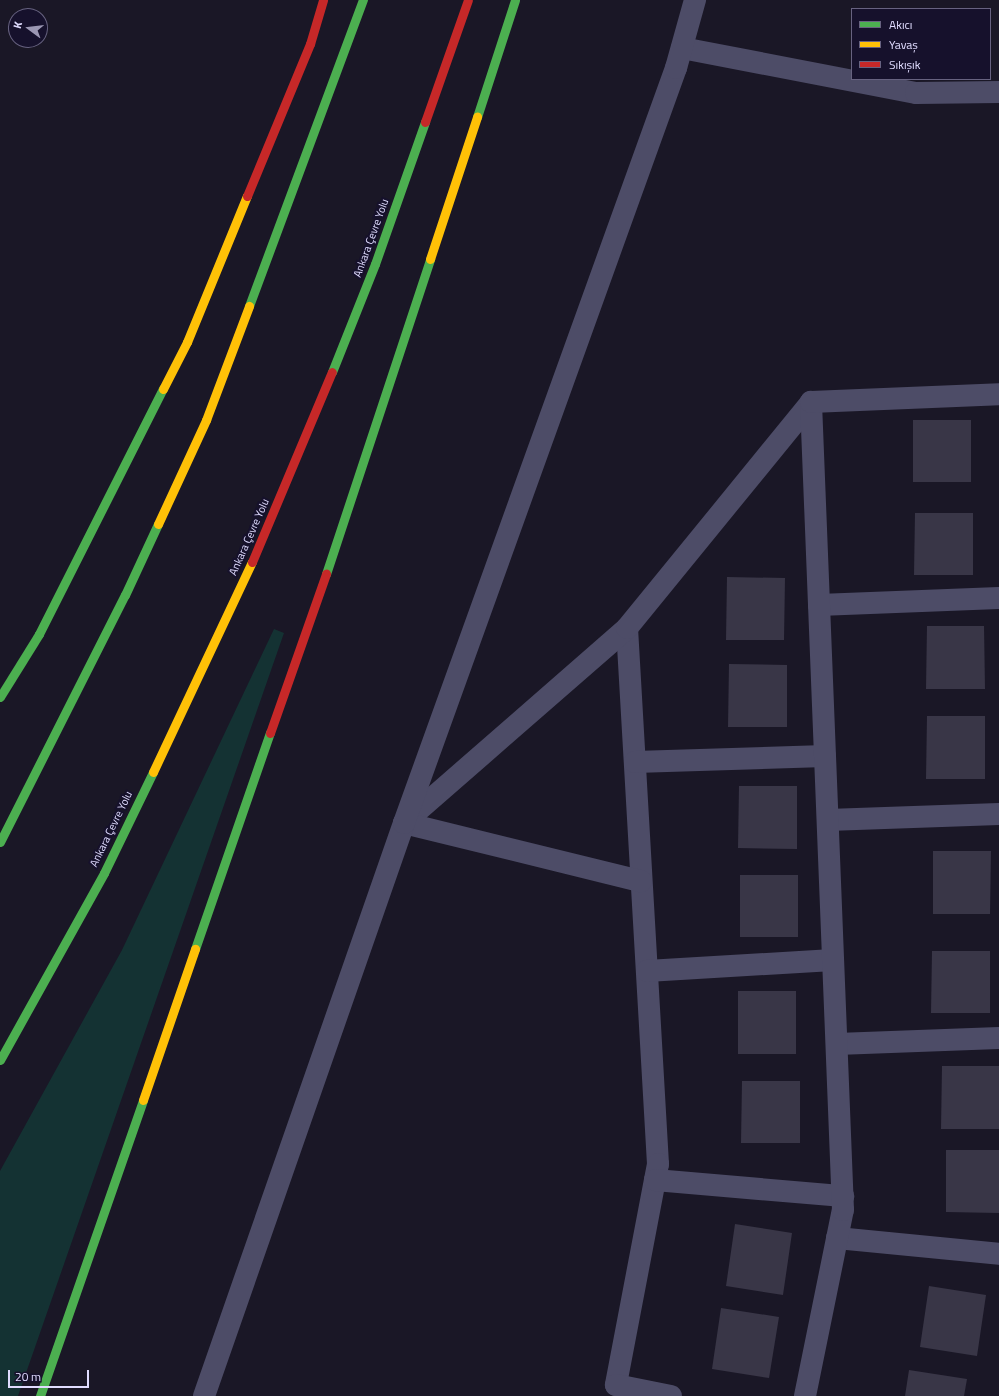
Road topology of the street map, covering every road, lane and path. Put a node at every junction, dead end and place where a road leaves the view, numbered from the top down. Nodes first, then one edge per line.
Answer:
1 (323, 0) edge
2 (363, 0) edge
3 (468, 0) edge
4 (514, 0) edge
5 (695, 0) edge
6 (682, 48) junction
7 (999, 92) edge
8 (999, 394) edge
9 (811, 402) junction
10 (999, 598) edge
11 (819, 605) junction
12 (627, 628) junction
13 (0, 697) edge
14 (825, 756) junction
15 (635, 762) junction
16 (999, 814) edge
17 (828, 820) junction
18 (404, 823) junction
19 (0, 842) edge
20 (641, 882) junction
21 (833, 960) junction
22 (647, 971) junction
23 (999, 1038) edge
24 (837, 1044) junction
25 (0, 1060) edge
26 (655, 1180) junction
27 (843, 1196) junction
28 (838, 1238) junction
29 (999, 1254) edge
30 (40, 1396) edge
31 (204, 1396) edge
32 (671, 1396) edge
33 (805, 1396) edge

1 - 13 highway
2 - 19 highway
3 - 25 highway, Ankara Çevre Yolu
4 - 30 highway
5 - 6 street
6 - 7 street
6 - 18 street
8 - 9 street
9 - 11 street
9 - 12 street
10 - 11 street
11 - 14 street
12 - 15 street
12 - 18 street
14 - 15 street
14 - 17 street
15 - 20 street
16 - 17 street
17 - 21 street
18 - 20 street
18 - 31 street
20 - 22 street
21 - 22 street
21 - 24 street
22 - 26 street
23 - 24 street
24 - 27 street
26 - 27 street
26 - 32 street
27 - 28 street
28 - 29 street
28 - 33 street

